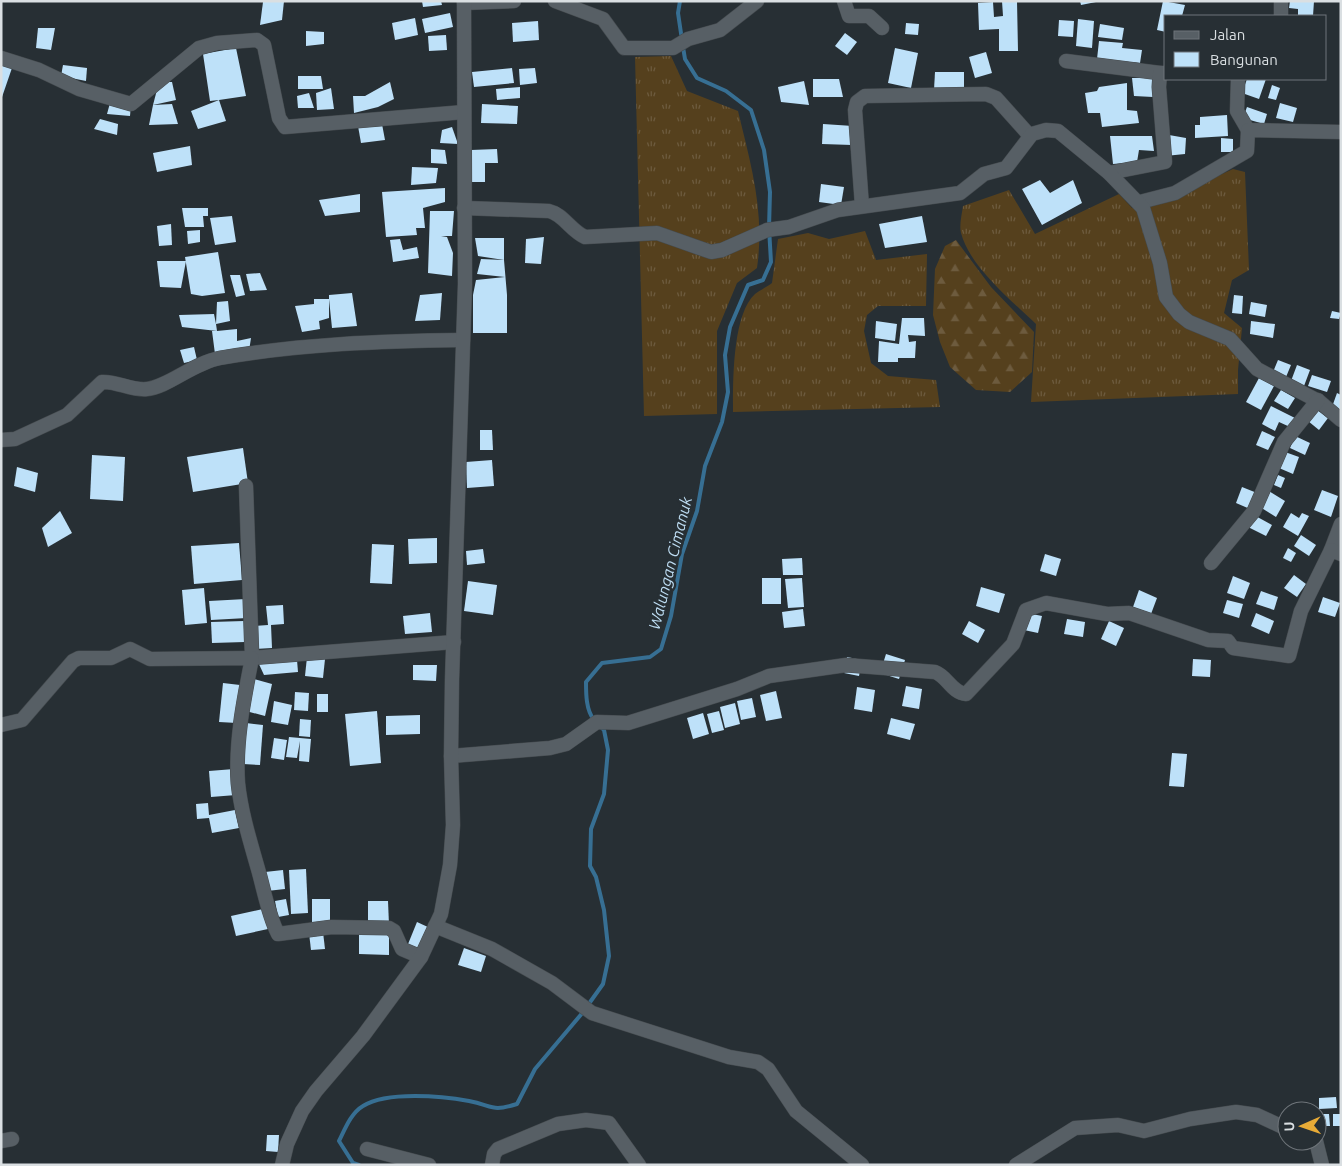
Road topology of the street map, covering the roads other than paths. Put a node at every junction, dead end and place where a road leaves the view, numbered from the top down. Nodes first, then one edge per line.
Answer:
1 (514, 1) edge
2 (555, 1) edge
3 (757, 1) edge
4 (844, 1) edge
5 (1282, 1) edge
6 (464, 2) edge
7 (1281, 15) edge
8 (882, 28) dead end
9 (1, 58) edge
10 (1066, 61) dead end
11 (1163, 73) edge
12 (1238, 80) edge
13 (464, 112) junction
14 (1248, 130) junction
15 (1341, 132) edge
16 (1030, 136) junction
17 (1109, 173) junction
18 (1140, 202) junction
19 (862, 206) junction
20 (464, 208) junction
21 (463, 340) junction
22 (1318, 400) junction
23 (1341, 420) edge
24 (1, 440) edge
25 (246, 486) dead end
26 (1341, 524) edge
27 (1336, 552) edge
28 (1211, 563) dead end
29 (454, 642) junction
30 (252, 658) junction
31 (1, 725) edge
32 (451, 756) junction
33 (435, 926) junction
34 (421, 957) junction
35 (1277, 1125) edge
36 (367, 1149) dead end
37 (1318, 1151) edge
38 (282, 1165) edge
39 (429, 1165) edge
40 (492, 1165) edge
41 (639, 1165) edge
42 (862, 1165) edge
43 (1016, 1165) edge
44 (1322, 1165) edge

1 - 6 street
2 - 3 street
4 - 8 street
5 - 7 street
6 - 13 street
9 - 13 street
10 - 11 street
11 - 17 street
12 - 14 street
13 - 20 street
14 - 15 street
14 - 18 street
16 - 17 street
16 - 19 street
16 - 19 street
17 - 18 street
18 - 22 street
19 - 20 street
20 - 21 street
21 - 24 street
21 - 29 street
22 - 23 street
22 - 28 street
25 - 30 street
26 - 27 street
27 - 32 street
29 - 30 street
29 - 32 street
30 - 31 street
30 - 34 street
32 - 33 street
33 - 34 street
33 - 42 street
34 - 38 street
35 - 43 street
36 - 39 street
37 - 44 street
40 - 41 street

